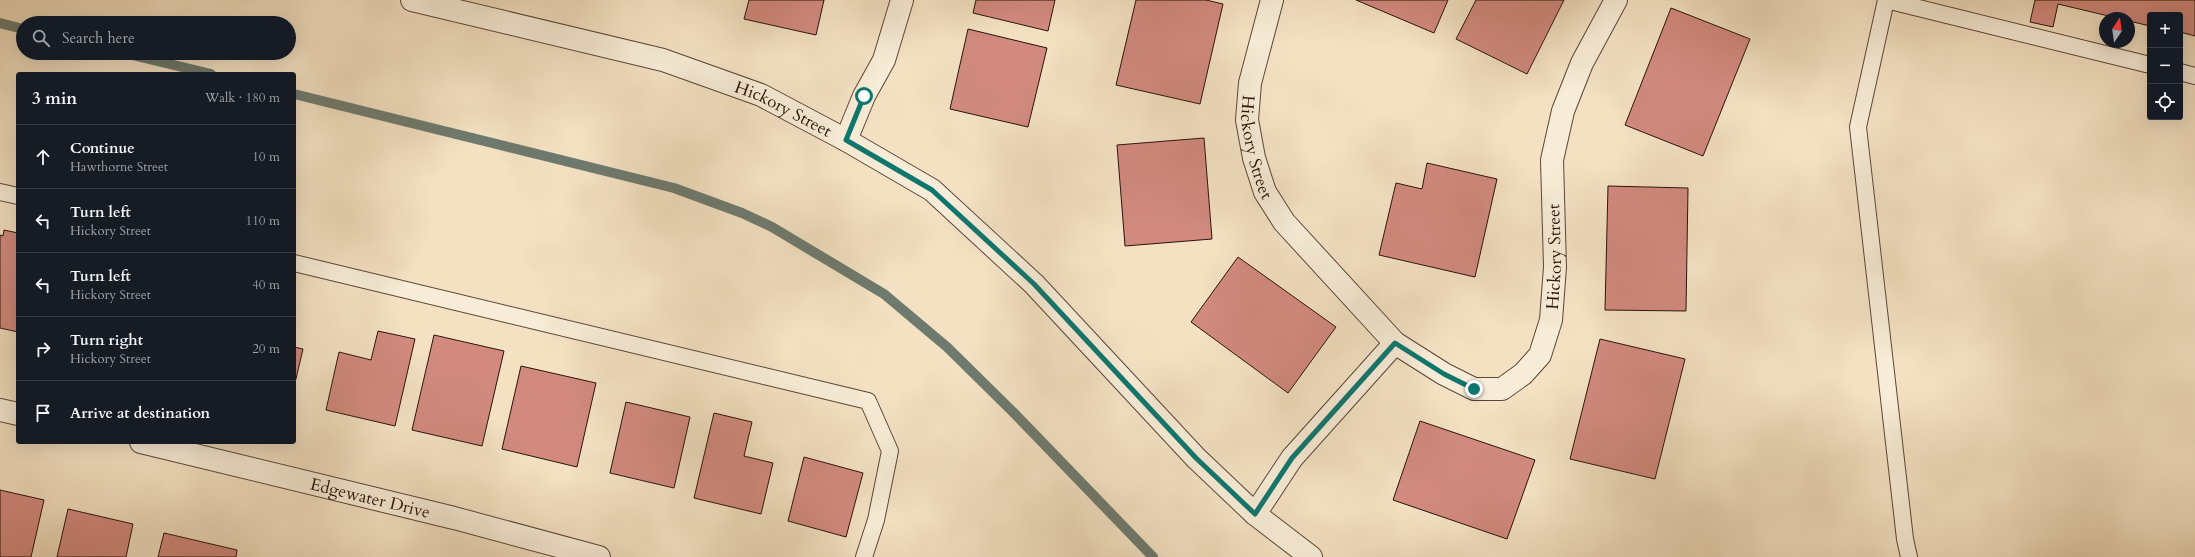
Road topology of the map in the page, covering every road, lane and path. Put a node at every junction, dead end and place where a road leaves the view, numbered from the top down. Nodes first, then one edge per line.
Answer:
1 (412, 0) edge
2 (902, 0) edge
3 (1272, 0) edge
4 (1616, 0) edge
5 (1886, 0) edge
6 (2147, 64) edge
7 (2183, 73) edge
8 (2195, 76) edge
9 (846, 140) junction
10 (0, 192) edge
11 (16, 196) edge
12 (296, 262) edge
13 (1395, 343) junction
14 (0, 410) edge
15 (16, 414) edge
16 (149, 444) edge
17 (1255, 514) junction
18 (599, 557) edge
19 (864, 557) edge
20 (1311, 557) edge
21 (1909, 557) edge

1 - 9 street, Hickory Street
2 - 9 street
3 - 13 street, Hickory Street
4 - 13 street, Hickory Street
5 - 6 lane
5 - 21 lane
7 - 8 lane
9 - 17 street, Hickory Street
10 - 11 lane
12 - 19 lane
13 - 17 street
14 - 15 street
16 - 18 street, Edgewater Drive
17 - 20 street, Hickory Street

